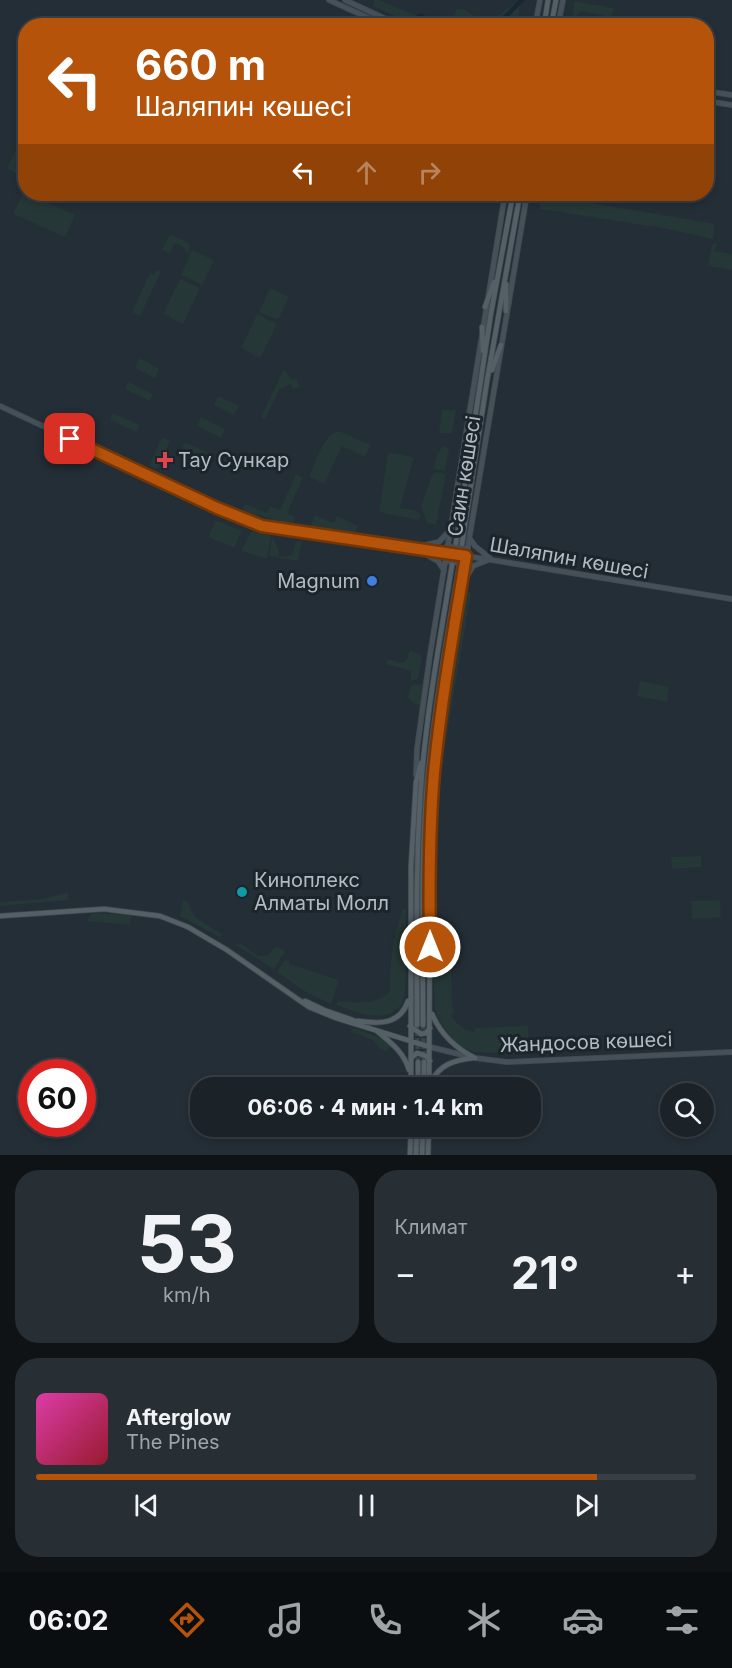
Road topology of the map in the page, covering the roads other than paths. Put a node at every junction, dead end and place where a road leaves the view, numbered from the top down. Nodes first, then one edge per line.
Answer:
1 (329, 0) edge
2 (345, 0) edge
3 (540, 0) edge
4 (549, 0) edge
5 (555, 0) edge
6 (563, 0) edge
7 (368, 18) edge
8 (384, 18) edge
9 (537, 18) edge
10 (546, 18) edge
11 (552, 18) edge
12 (560, 18) edge
13 (714, 92) edge
14 (732, 95) edge
15 (714, 102) edge
16 (732, 105) edge
17 (504, 201) edge
18 (512, 201) edge
19 (519, 201) edge
20 (525, 201) edge
21 (500, 266) junction
22 (507, 268) junction
23 (485, 307) junction
24 (506, 312) junction
25 (482, 327) junction
26 (501, 345) junction
27 (483, 366) junction
28 (487, 381) junction
29 (0, 406) edge
30 (451, 526) junction
31 (470, 538) junction
32 (456, 543) tunnel mouth
33 (462, 544) tunnel mouth
34 (447, 546) junction
35 (413, 548) junction
36 (468, 549) junction
37 (446, 553) junction
38 (466, 556) junction
39 (492, 560) junction
40 (445, 563) junction
41 (452, 565) tunnel mouth
42 (459, 567) tunnel mouth
43 (465, 567) junction
44 (444, 570) junction
45 (462, 589) junction
46 (731, 599) edge
47 (432, 745) junction
48 (425, 749) junction
49 (434, 776) junction
50 (416, 782) junction
51 (413, 828) junction
52 (431, 839) junction
53 (418, 856) junction
54 (423, 861) junction
55 (0, 916) edge
56 (288, 992) junction
57 (410, 992) junction
58 (430, 1006) junction
59 (355, 1020) junction
60 (411, 1026) junction
61 (430, 1027) junction
62 (374, 1028) junction
63 (411, 1040) junction
64 (430, 1047) junction
65 (732, 1052) edge
66 (475, 1058) junction
67 (411, 1059) junction
68 (424, 1062) junction
69 (410, 1077) edge
70 (411, 1077) edge
71 (420, 1077) edge
72 (424, 1077) edge
73 (427, 1077) edge
74 (434, 1077) edge
75 (411, 1137) edge
76 (417, 1137) edge
77 (423, 1137) edge
78 (429, 1137) edge
79 (410, 1155) edge
80 (416, 1155) edge
81 (422, 1155) edge
82 (428, 1155) edge

1 - 7 main road
2 - 8 main road
3 - 9 main road
4 - 10 main road
5 - 11 main road
6 - 12 main road
13 - 14 main road
15 - 16 main road
17 - 23 main road, Саин көшесі
18 - 21 main road, Саин көшесі
19 - 22 main road, Саин көшесі
20 - 24 main road, Саин көшесі
21 - 23 main road
21 - 27 main road, Саин көшесі
22 - 24 main road
22 - 28 main road, Саин көшесі
23 - 25 main road, Саин көшесі
24 - 26 main road, Саин көшесі
25 - 27 main road
25 - 30 main road, Саин көшесі
26 - 28 main road
26 - 31 main road, Саин көшесі
27 - 32 main road, Саин көшесі
28 - 33 main road, Саин көшесі
29 - 35 main road, Шаляпин көшесі
30 - 34 main road, Саин көшесі
30 - 35 main road
31 - 36 main road, Саин көшесі
31 - 39 main road
34 - 36 main road
34 - 37 main road, Саин көшесі
35 - 37 main road, Шаляпин көшесі
35 - 44 main road
36 - 38 main road, Саин көшесі
37 - 38 main road, Шаляпин көшесі
37 - 40 main road, Саин көшесі
38 - 39 main road, Шаляпин көшесі
38 - 43 main road, Саин көшесі
39 - 45 main road
39 - 46 main road, Шаляпин көшесі
40 - 43 main road
40 - 44 main road, Саин көшесі
41 - 48 main road, Саин көшесі
42 - 47 main road, Саин көшесі
43 - 45 main road, Саин көшесі
44 - 50 main road, Саин көшесі
45 - 49 main road, Саин көшесі
47 - 49 main road
47 - 54 main road, Саин көшесі
48 - 50 main road
48 - 53 main road, Саин көшесі
49 - 52 main road, Саин көшесі
50 - 51 main road, Саин көшесі
51 - 53 main road
51 - 57 main road, Саин көшесі
52 - 54 main road
52 - 58 main road, Саин көшесі
53 - 54 main road, Саин көшесі
55 - 56 main road, Жандосов көшесі
56 - 59 main road, Жандосов көшесі
56 - 62 main road, Жандосов көшесі
57 - 59 main road
57 - 60 main road, Саин көшесі
58 - 61 main road, Саин көшесі
58 - 66 main road
59 - 62 main road, Жандосов көшесі
60 - 61 main road
60 - 63 main road, Саин көшесі
61 - 64 main road, Саин көшесі
62 - 63 main road, Жандосов көшесі
62 - 69 main road
63 - 64 main road, Жандосов көшесі
63 - 67 main road, Саин көшесі
64 - 66 main road, Жандосов көшесі
64 - 68 main road, Саин көшесі
65 - 66 main road, Жандосов көшесі
66 - 74 main road
67 - 68 main road
67 - 70 main road, Саин көшесі
68 - 71 main road, Саин көшесі
68 - 72 main road, Саин көшесі
68 - 73 main road, Саин көшесі
75 - 79 main road
76 - 80 main road
77 - 81 main road
78 - 82 main road

